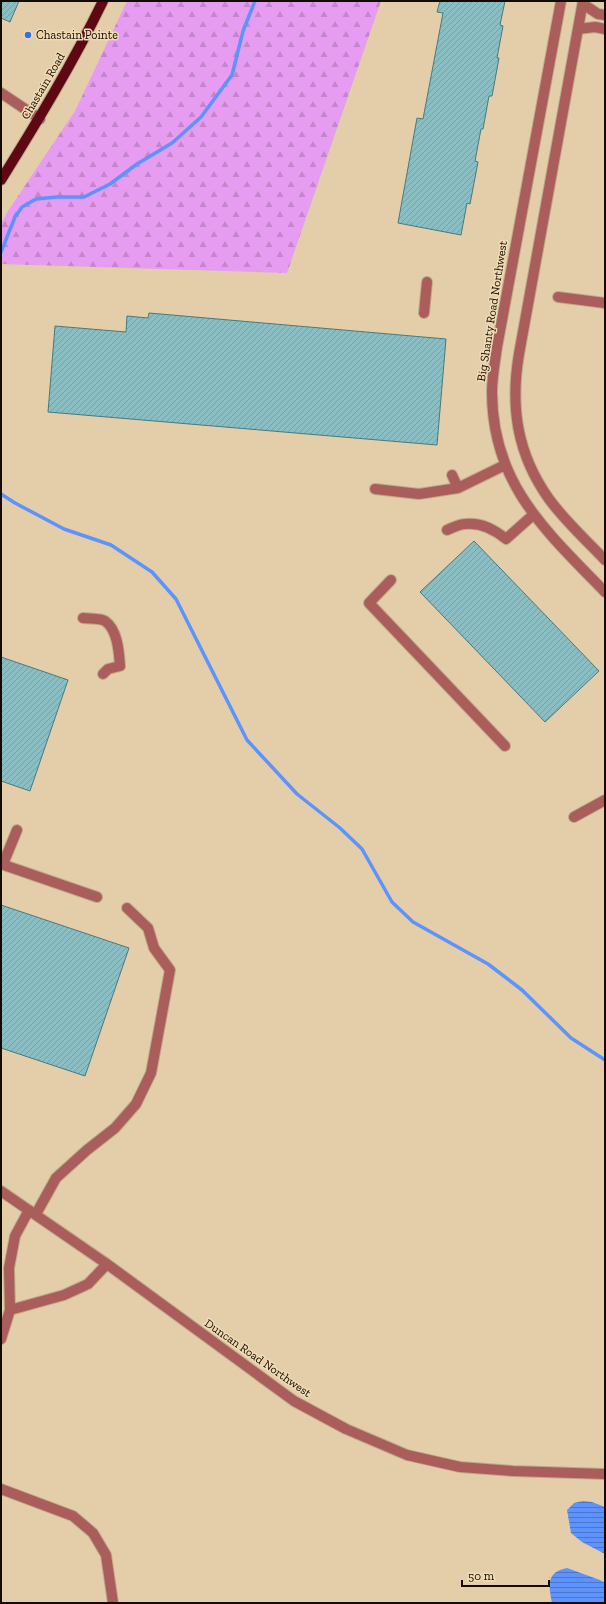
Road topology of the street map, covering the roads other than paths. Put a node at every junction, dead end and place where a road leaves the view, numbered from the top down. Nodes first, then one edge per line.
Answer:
1 (103, 1) edge
2 (561, 1) edge
3 (583, 2) edge
4 (605, 15) edge
5 (578, 29) junction
6 (605, 29) edge
7 (1, 93) edge
8 (40, 119) junction
9 (1, 180) edge
10 (427, 282) dead end
11 (558, 297) dead end
12 (605, 303) edge
13 (424, 313) dead end
14 (505, 465) junction
15 (452, 475) dead end
16 (458, 488) junction
17 (375, 489) dead end
18 (533, 515) junction
19 (447, 530) dead end
20 (605, 560) edge
21 (391, 580) dead end
22 (605, 592) edge
23 (82, 618) dead end
24 (103, 674) dead end
25 (505, 746) dead end
26 (605, 800) edge
27 (574, 817) dead end
28 (17, 830) dead end
29 (2, 864) edge
30 (97, 897) dead end
31 (127, 908) dead end
32 (1, 1191) edge
33 (32, 1212) junction
34 (107, 1264) junction
35 (10, 1310) junction
36 (1, 1339) edge
37 (605, 1474) edge
38 (1, 1489) edge
39 (113, 1603) edge

1 - 8 main road, Chastain Road
2 - 14 street, Big Shanty Road Northwest
3 - 4 street
3 - 5 street
5 - 6 street
5 - 20 street
7 - 8 street
8 - 9 main road, Chastain Road
10 - 13 street
11 - 12 street
14 - 16 street
14 - 18 street, Big Shanty Road Northwest
15 - 16 street
16 - 17 street
18 - 19 street
18 - 22 street, Big Shanty Road Northwest
21 - 25 street
23 - 24 street
26 - 27 street
28 - 29 street
29 - 30 street
31 - 33 street
32 - 33 street, Duncan Road Northwest
33 - 34 street, Duncan Road Northwest
33 - 35 street
34 - 35 street
34 - 37 street, Duncan Road Northwest
35 - 36 street
38 - 39 street

